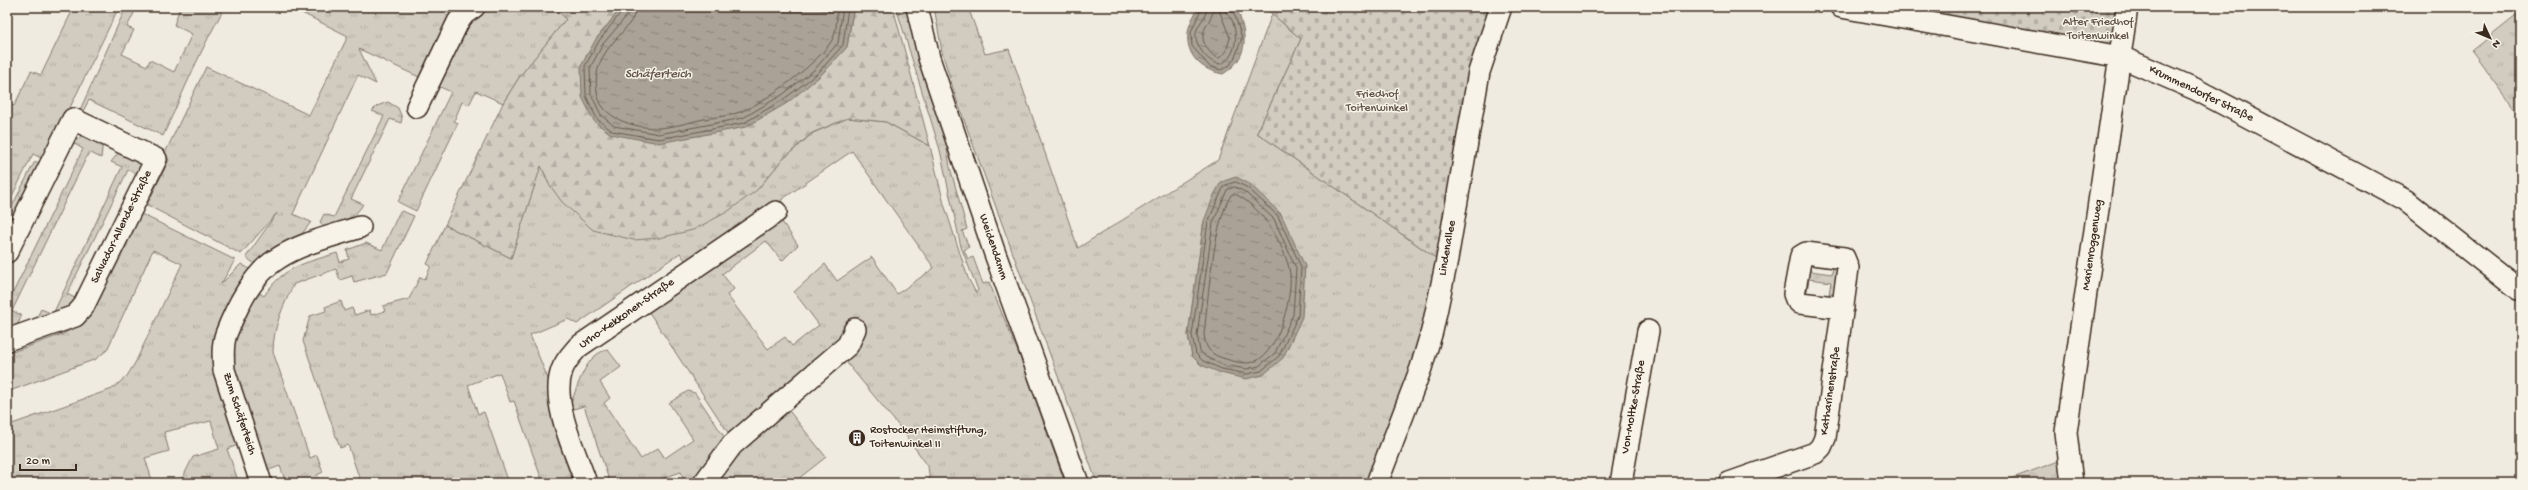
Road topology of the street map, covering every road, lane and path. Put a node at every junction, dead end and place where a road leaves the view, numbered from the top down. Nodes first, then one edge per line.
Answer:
1 (474, 7) edge
2 (917, 7) edge
3 (1500, 7) edge
4 (1841, 7) edge
5 (2127, 7) edge
6 (2121, 56) junction
7 (417, 107) dead end
8 (776, 212) dead end
9 (360, 227) dead end
10 (7, 252) edge
11 (2518, 289) dead end
12 (1843, 308) dead end
13 (855, 329) dead end
14 (1648, 332) dead end
15 (7, 340) edge
16 (261, 483) edge
17 (586, 483) edge
18 (704, 483) edge
19 (1078, 483) edge
20 (1376, 483) edge
21 (1621, 483) edge
22 (1729, 483) edge
23 (2072, 483) edge

1 - 7 street
2 - 19 street, Weidendamm
3 - 20 street, Lindenallee
4 - 6 street, Krummendorfer Straße
5 - 6 street, Marienroggenweg
6 - 11 street, Krummendorfer Straße
6 - 23 street, Marienroggenweg
8 - 17 street, Urho-Kekkonen-Straße
9 - 16 street, Zum Schäferteich
10 - 15 street, Salvador-Allende-Straße
12 - 22 street, Katharinenstraße
13 - 18 street
14 - 21 street, Von-Moltke-Straße

